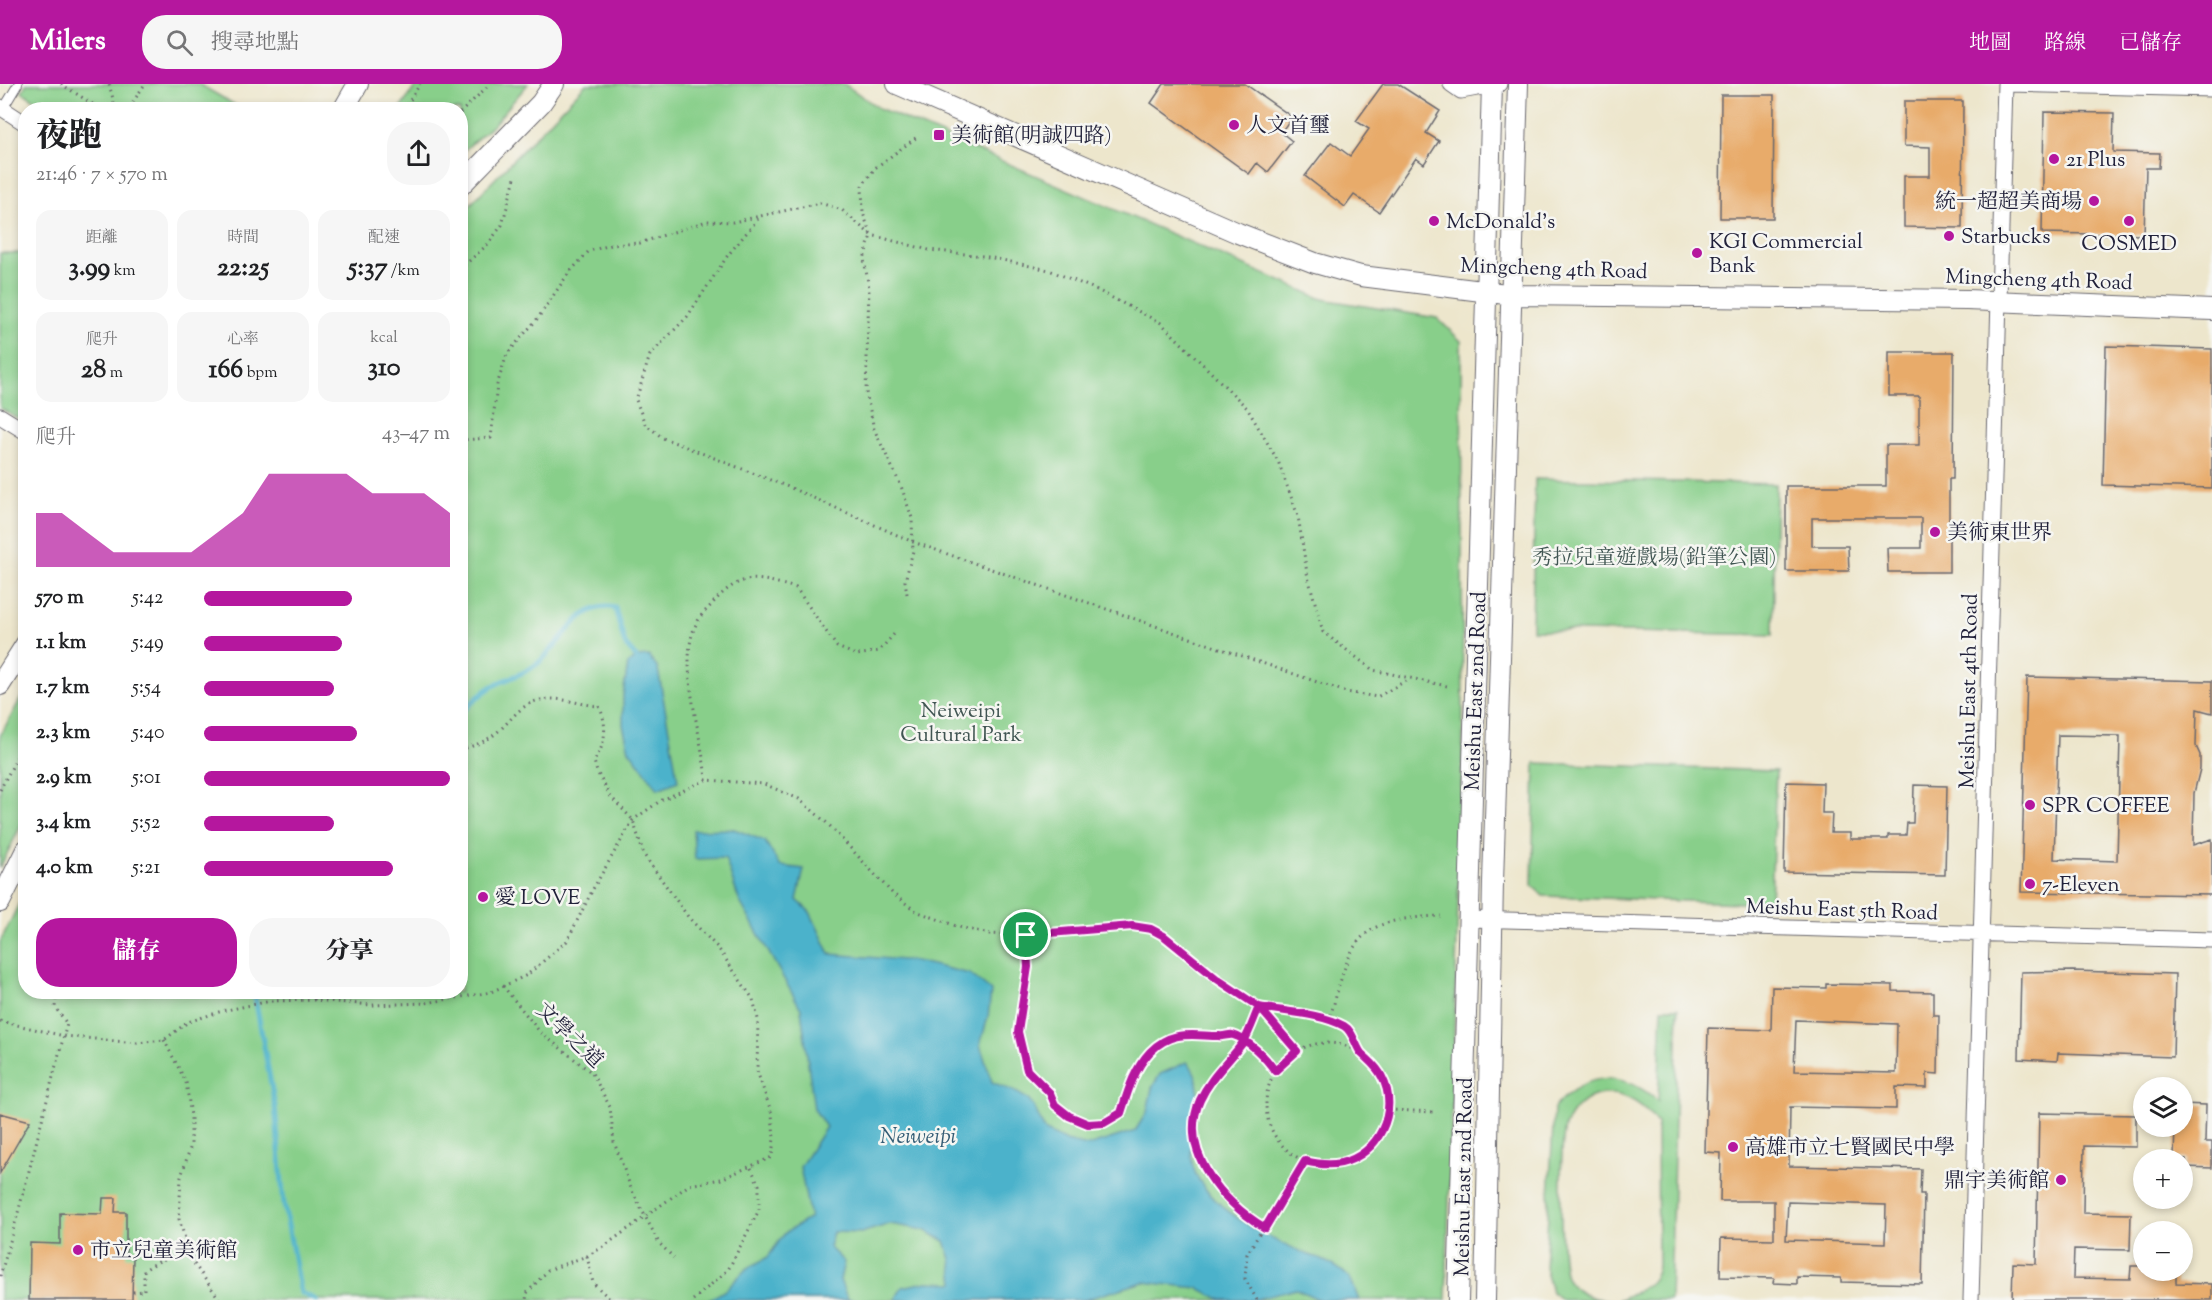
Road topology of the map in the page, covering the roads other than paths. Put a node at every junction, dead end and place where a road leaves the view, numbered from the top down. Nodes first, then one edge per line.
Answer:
1 (18, 84) edge
2 (358, 84) edge
3 (554, 84) edge
4 (897, 84) edge
5 (1451, 84) edge
6 (1518, 84) edge
7 (2007, 84) edge
8 (1494, 85) edge
9 (2212, 89) edge
10 (348, 102) edge
11 (1, 108) edge
12 (18, 119) edge
13 (468, 178) edge
14 (1485, 292) junction
15 (1514, 295) junction
16 (1998, 301) junction
17 (2212, 310) edge
18 (0, 416) edge
19 (18, 427) edge
20 (18, 657) edge
21 (0, 685) edge
22 (18, 866) edge
23 (0, 902) edge
24 (1470, 919) junction
25 (1493, 919) junction
26 (1982, 934) junction
27 (2212, 940) edge
28 (1458, 1300) edge
29 (1485, 1300) edge
30 (1971, 1300) edge

1 - 11 lane
2 - 10 street
3 - 13 street
4 - 14 street, Mingcheng 4th Road
5 - 8 street
6 - 15 street, Meishu East 2nd Road
7 - 9 street
7 - 16 street, Meishu East 4th Road
8 - 14 street, Meishu East 2nd Road
11 - 12 street
14 - 15 street, Mingcheng 4th Road
14 - 24 street, Meishu East 2nd Road
15 - 16 street, Mingcheng 4th Road
15 - 25 street, Meishu East 2nd Road
16 - 17 street, Mingcheng 4th Road
16 - 26 street, Meishu East 4th Road
18 - 19 street
20 - 21 street
22 - 23 street
24 - 25 street, Meishu East 5th Road
24 - 28 street, Meishu East 2nd Road
25 - 26 street, Meishu East 5th Road
25 - 29 street, Meishu East 2nd Road
26 - 27 street, Meishu East 5th Road
26 - 30 street, Meishu East 4th Road

